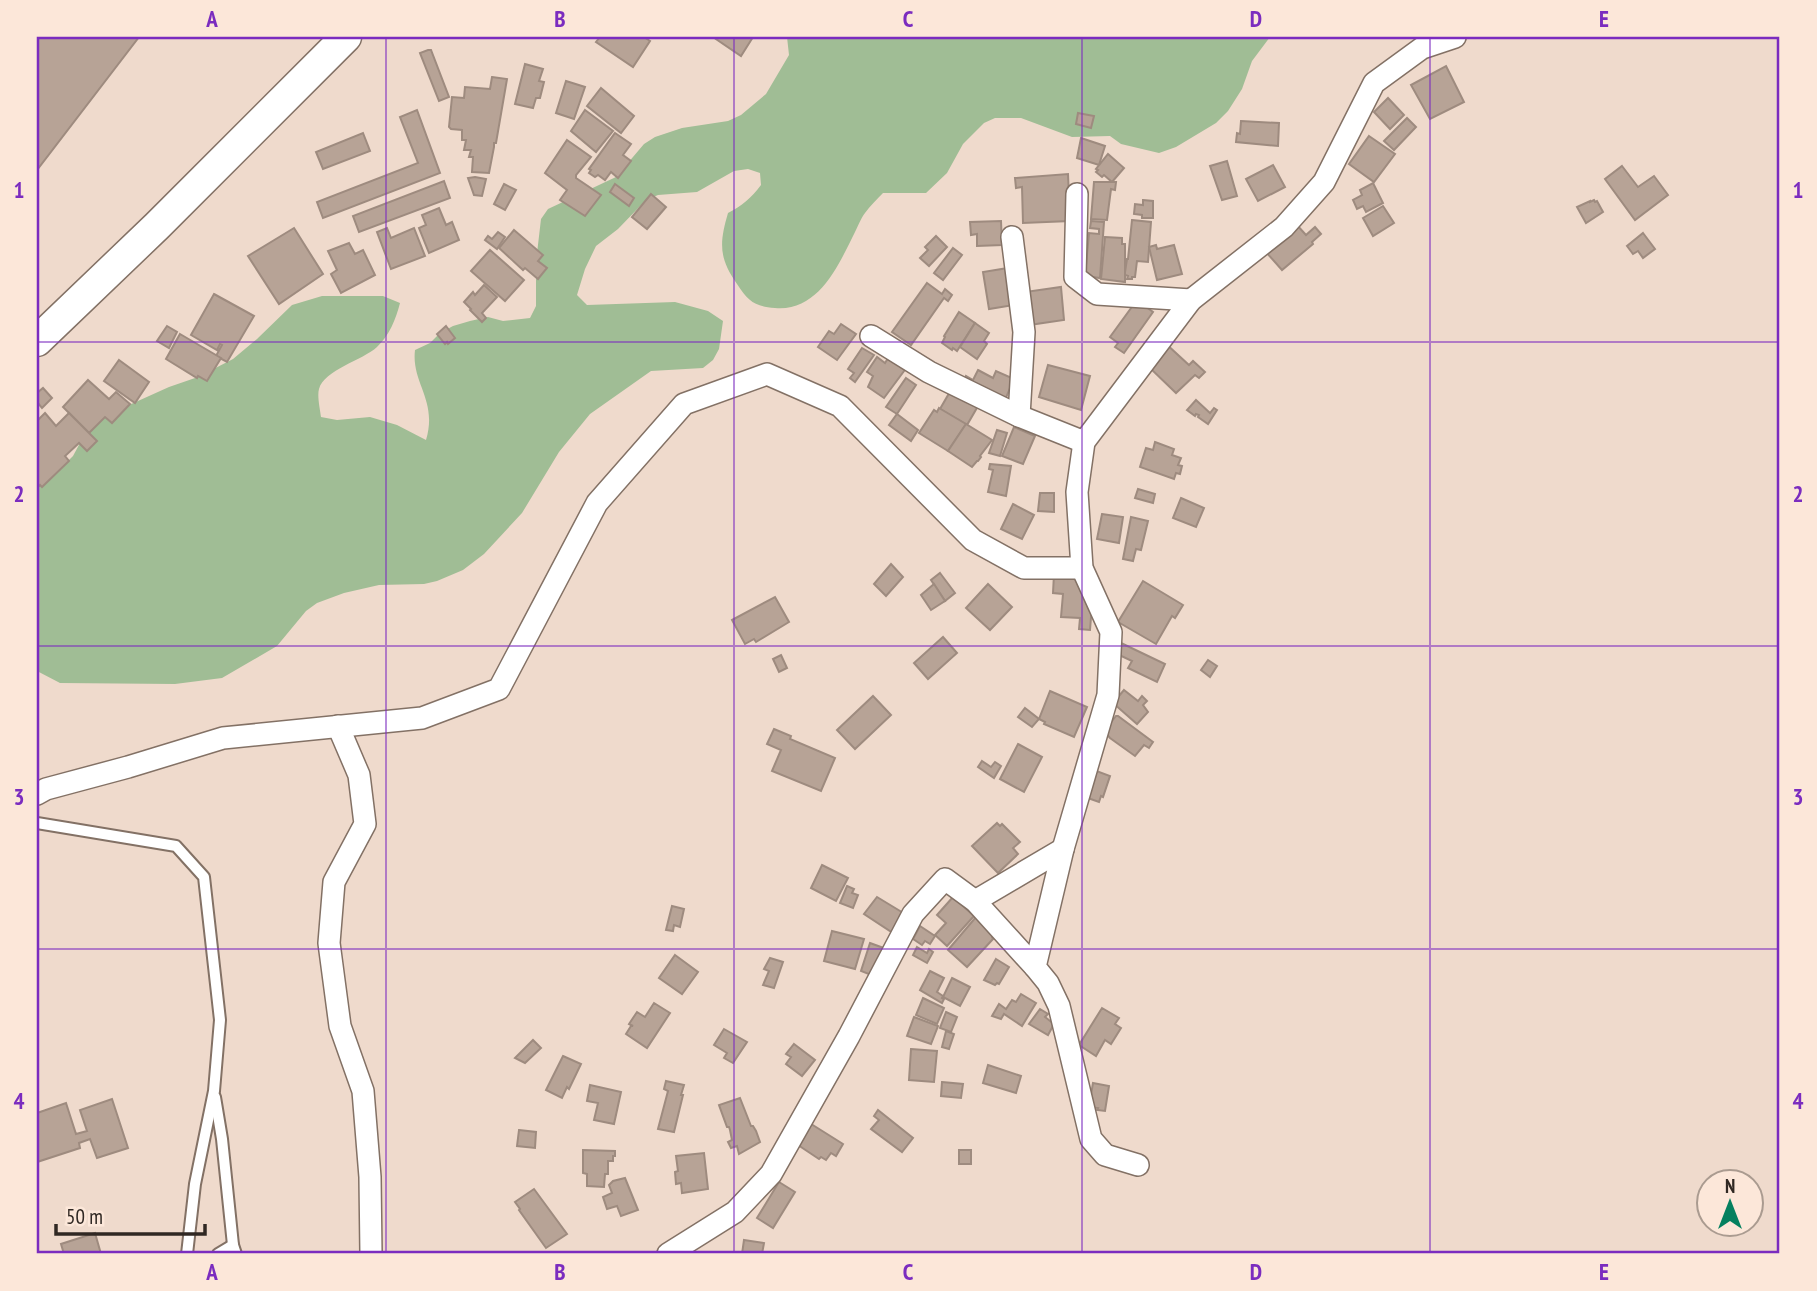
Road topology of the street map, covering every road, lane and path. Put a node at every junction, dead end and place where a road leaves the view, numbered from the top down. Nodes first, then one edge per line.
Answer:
1 (346, 37) edge
2 (1455, 37) edge
3 (1077, 194) dead end
4 (1012, 237) dead end
5 (1191, 300) junction
6 (871, 336) dead end
7 (37, 341) edge
8 (1019, 416) junction
9 (1084, 442) junction
10 (1082, 568) junction
11 (338, 726) junction
12 (37, 794) edge
13 (37, 823) edge
14 (1063, 849) junction
15 (975, 901) junction
16 (1035, 967) junction
17 (214, 1091) junction
18 (1138, 1166) dead end
19 (235, 1250) edge
20 (187, 1254) edge
21 (218, 1254) edge
22 (371, 1254) edge
23 (668, 1254) edge

1 - 7 main road
2 - 5 street
3 - 5 street
4 - 8 street
5 - 9 street
6 - 8 street
8 - 9 street
9 - 10 street
10 - 11 street
10 - 14 street
11 - 12 street
11 - 22 street
13 - 17 lane
14 - 15 street
14 - 16 street
15 - 16 street
15 - 23 street
16 - 18 street
17 - 19 lane
17 - 20 lane
19 - 21 lane

